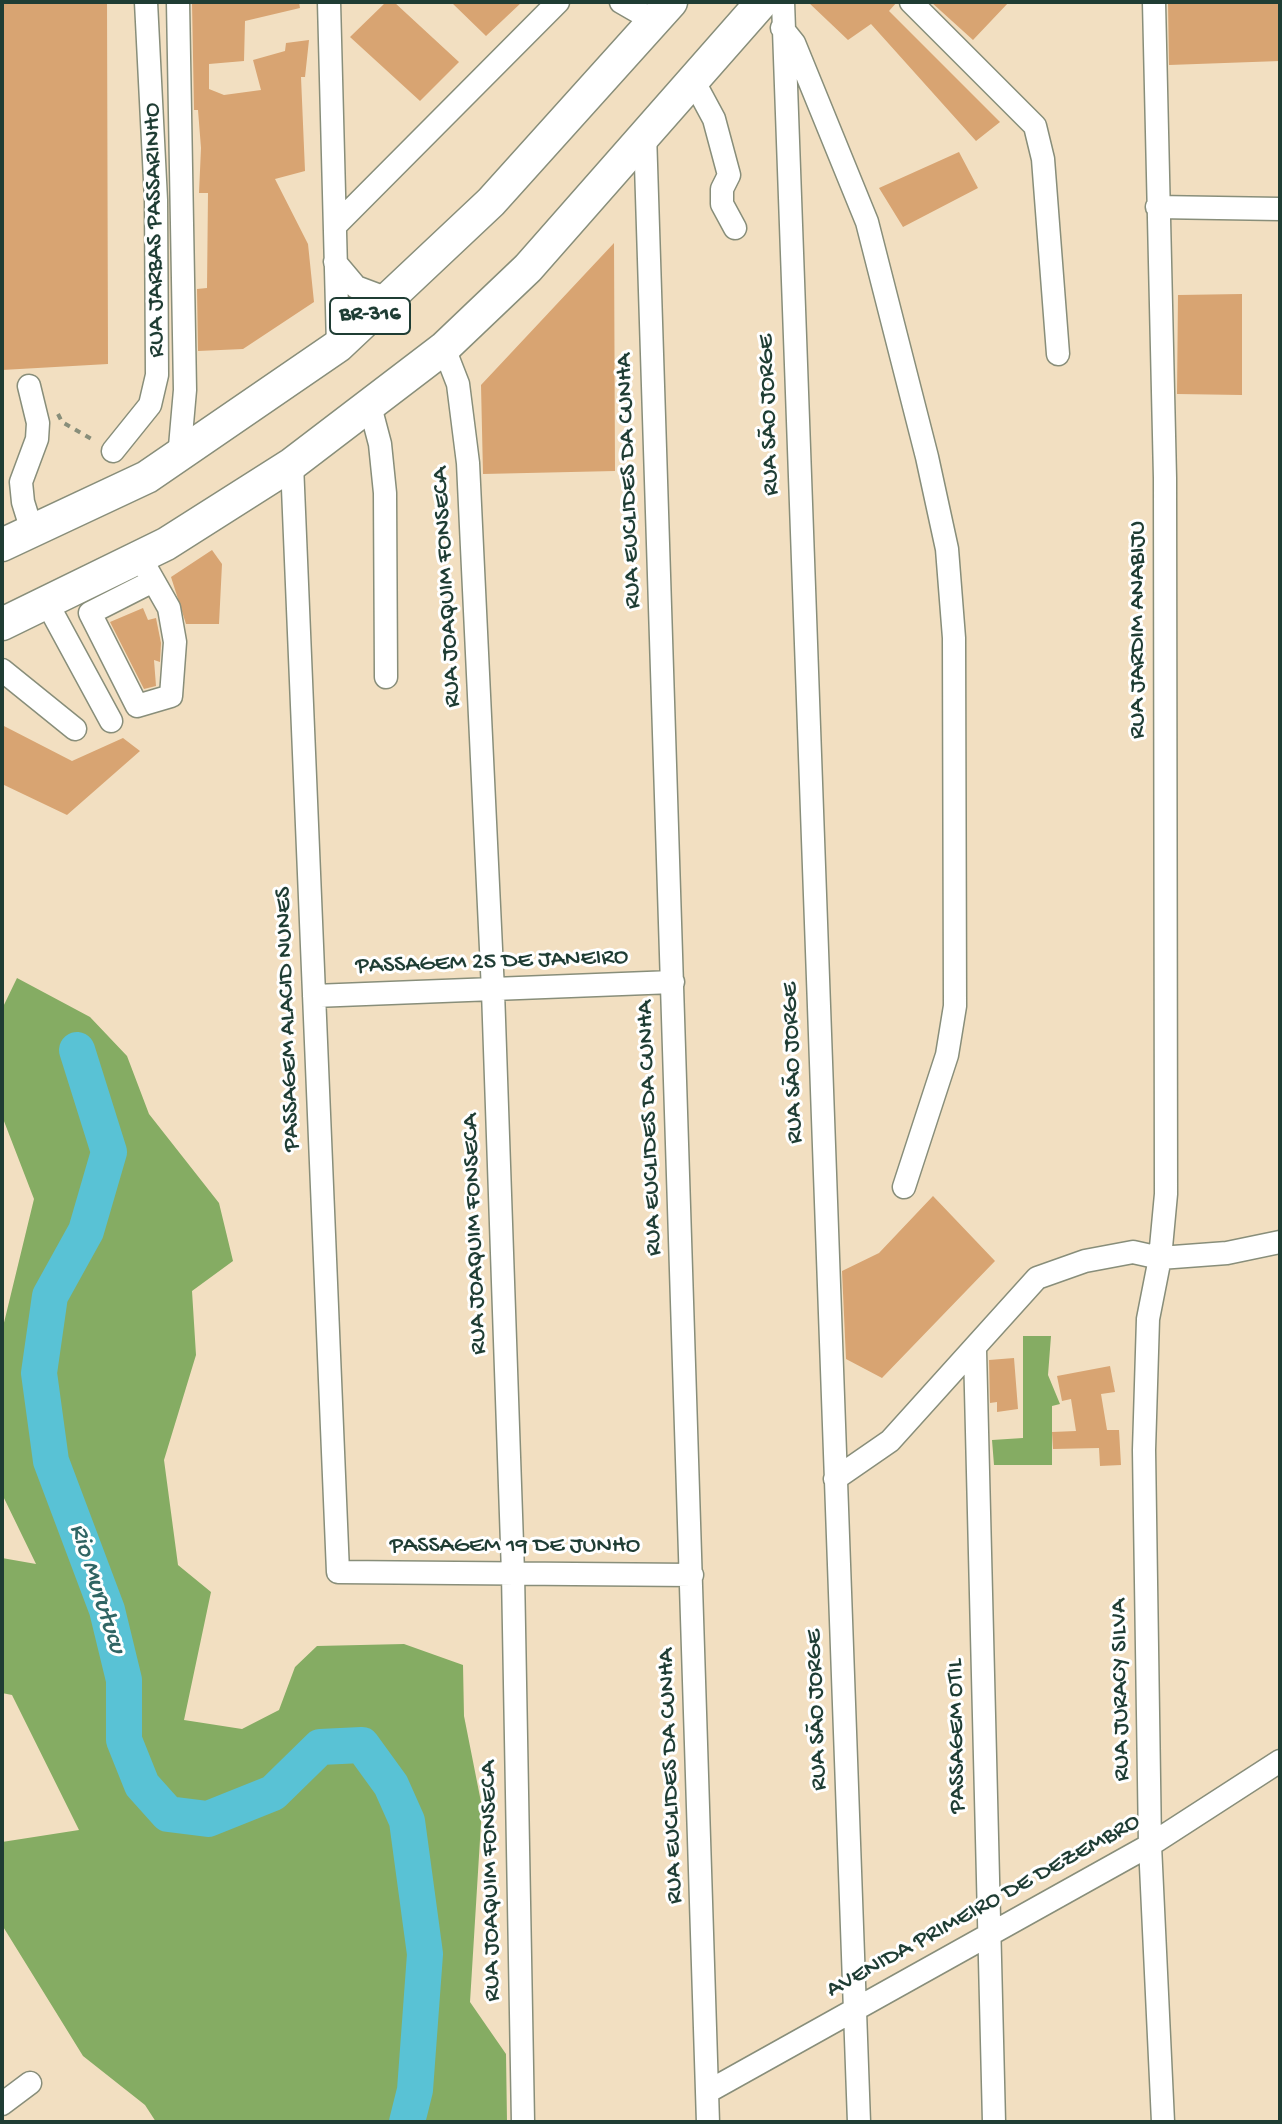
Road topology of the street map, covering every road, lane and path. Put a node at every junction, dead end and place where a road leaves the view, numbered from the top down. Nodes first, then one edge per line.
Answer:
1 (146, 2) edge
2 (178, 2) edge
3 (329, 2) edge
4 (558, 2) edge
5 (621, 2) edge
6 (783, 2) edge
7 (911, 2) edge
8 (1154, 2) edge
9 (662, 12) edge
10 (772, 14) edge
11 (693, 80) junction
12 (645, 133) junction
13 (1157, 207) junction
14 (1280, 209) edge
15 (335, 226) junction
16 (735, 228) dead end
17 (335, 262) junction
18 (388, 299) junction
19 (338, 346) junction
20 (444, 348) junction
21 (1058, 354) dead end
22 (29, 386) dead end
23 (370, 406) junction
24 (55, 409) dead end
25 (113, 451) joint
26 (179, 458) junction
27 (292, 464) junction
28 (32, 531) junction
29 (2, 545) edge
30 (147, 569) junction
31 (47, 603) junction
32 (2, 624) edge
33 (2, 670) edge
34 (386, 677) dead end
35 (111, 721) dead end
36 (75, 729) dead end
37 (673, 982) junction
38 (493, 991) junction
39 (314, 996) junction
40 (904, 1187) dead end
41 (1280, 1242) edge
42 (1160, 1258) junction
43 (975, 1350) junction
44 (835, 1479) junction
45 (338, 1572) joint
46 (513, 1573) junction
47 (692, 1575) junction
48 (1280, 1761) edge
49 (1150, 1845) junction
50 (989, 1934) junction
51 (855, 2010) junction
52 (30, 2083) dead end
53 (709, 2091) junction
54 (2, 2104) edge
55 (523, 2122) edge
56 (708, 2122) edge
57 (859, 2122) edge
58 (994, 2122) edge
59 (1163, 2122) edge

1 - 25 street
2 - 26 street, RUA JARBAS PASSARINHO
3 - 15 street
4 - 15 street
5 - 9 street
6 - 10 street, RUA SÃO JORGE
7 - 21 street
8 - 13 street, RUA JARDIM ANABIJU
9 - 18 highway, BR-316
10 - 11 highway, BR-316
10 - 40 street
10 - 44 street, RUA SÃO JORGE
11 - 12 highway, BR-316
11 - 16 street
12 - 20 highway, BR-316
12 - 37 street, RUA EUCLIDES DA CUNHA
13 - 14 street
13 - 42 street, RUA JARDIM ANABIJU
15 - 17 street
17 - 18 street
17 - 19 street
18 - 19 highway, BR-316
19 - 26 highway, BR-316
20 - 23 highway, BR-316
20 - 38 street, RUA JOAQUIM FONSECA
22 - 28 street
23 - 27 highway, BR-316
23 - 34 street
24 - 25 path
26 - 28 highway, BR-316
27 - 30 highway, BR-316
27 - 39 street, PASSAGEM ALACID NUNES
28 - 29 highway, BR-316
30 - 30 street
30 - 31 highway, BR-316
31 - 32 highway, BR-316
31 - 35 street
33 - 36 street
37 - 38 street, PASSAGEM 25 DE JANEIRO
37 - 47 street, RUA EUCLIDES DA CUNHA
38 - 39 street, PASSAGEM 25 DE JANEIRO
38 - 46 street, RUA JOAQUIM FONSECA
39 - 45 street, PASSAGEM ALACID NUNES
41 - 42 street
42 - 43 street
42 - 49 street, RUA JURACY SILVA
43 - 44 street
43 - 50 street, PASSAGEM OTIL
44 - 51 street, RUA SÃO JORGE
45 - 46 street, PASSAGEM 19 DE JUNHO
46 - 47 street, PASSAGEM 19 DE JUNHO
46 - 55 street, RUA JOAQUIM FONSECA
47 - 53 street, RUA EUCLIDES DA CUNHA
48 - 49 street, AVENIDA PRIMEIRO DE DEZEMBRO
49 - 50 street, AVENIDA PRIMEIRO DE DEZEMBRO
49 - 59 street, RUA JURACY SILVA
50 - 51 street, AVENIDA PRIMEIRO DE DEZEMBRO
50 - 58 street, PASSAGEM OTIL
51 - 53 street, AVENIDA PRIMEIRO DE DEZEMBRO
51 - 57 street, RUA SÃO JORGE
52 - 54 street
53 - 56 street, RUA EUCLIDES DA CUNHA

